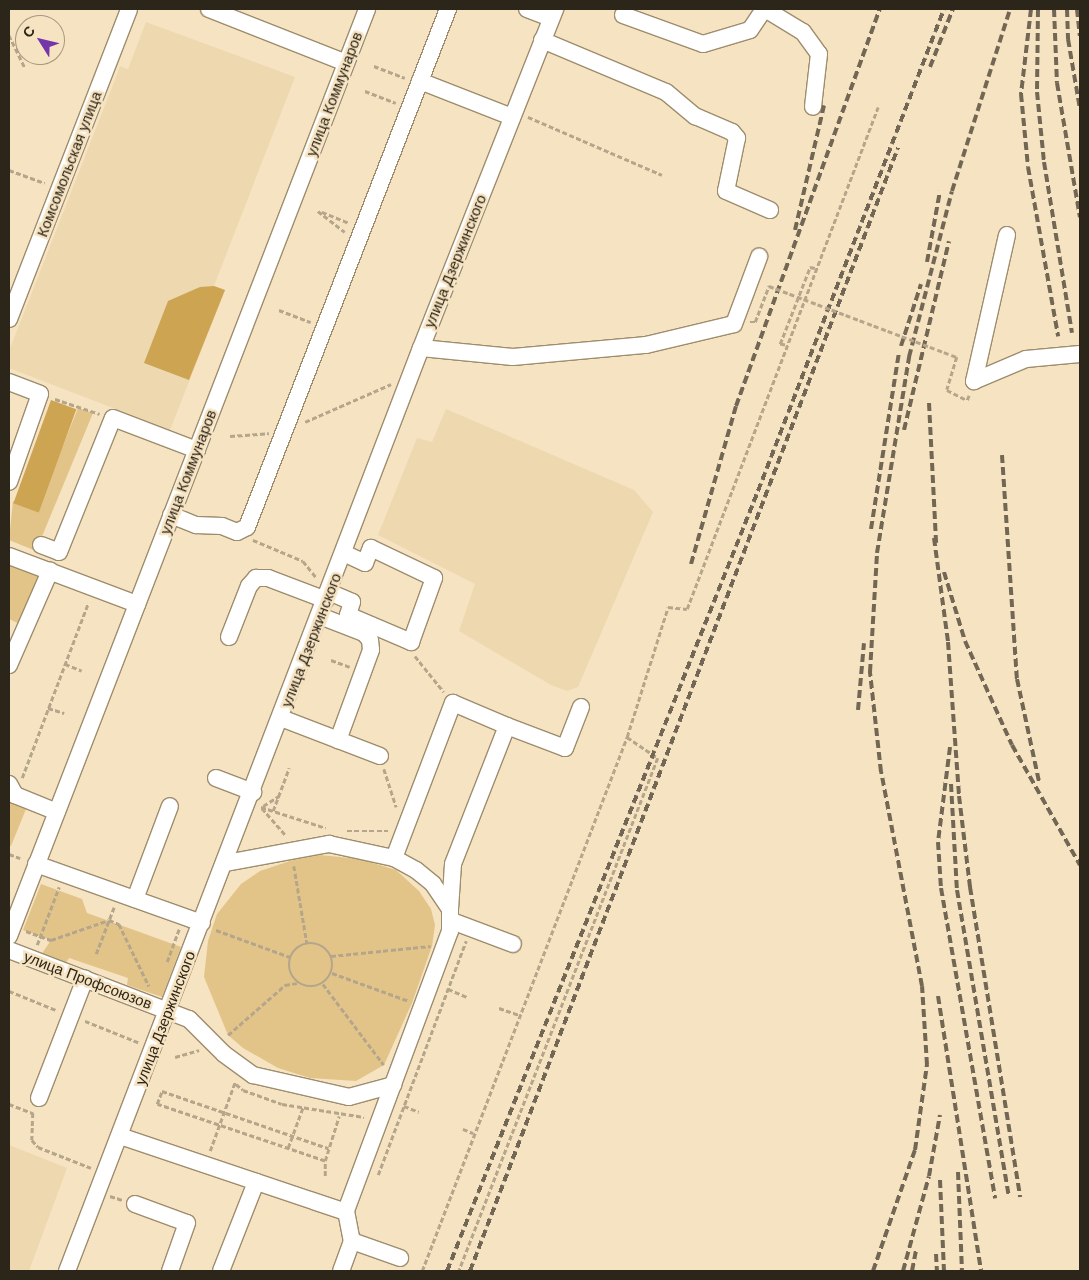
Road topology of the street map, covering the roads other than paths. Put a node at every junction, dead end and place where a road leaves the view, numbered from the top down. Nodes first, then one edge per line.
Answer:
1 (129, 9) edge
2 (209, 9) edge
3 (367, 9) edge
4 (448, 9) edge
5 (527, 9) edge
6 (765, 9) edge
7 (553, 13) edge
8 (623, 15) dead end
9 (542, 40) junction
10 (346, 64) junction
11 (420, 82) junction
12 (813, 107) dead end
13 (517, 116) junction
14 (770, 210) dead end
15 (1007, 235) dead end
16 (759, 257) dead end
17 (9, 319) edge
18 (421, 348) junction
19 (1080, 354) edge
20 (9, 382) edge
21 (197, 450) junction
22 (9, 482) edge
23 (171, 515) junction
24 (41, 545) dead end
25 (344, 553) junction
26 (9, 556) edge
27 (50, 571) junction
28 (324, 590) junction
29 (137, 604) junction
30 (320, 616) junction
31 (229, 637) dead end
32 (9, 665) edge
33 (581, 707) dead end
34 (281, 718) junction
35 (507, 726) junction
36 (338, 740) junction
37 (380, 756) road end
38 (216, 778) dead end
39 (12, 789) edge
40 (253, 792) junction
41 (170, 806) dead end
42 (57, 812) junction
43 (394, 858) junction
44 (226, 863) junction
45 (36, 864) junction
46 (127, 896) junction
47 (451, 915) junction
48 (207, 926) junction
49 (11, 931) edge
50 (513, 944) dead end
51 (9, 950) edge
52 (84, 979) junction
53 (168, 1011) junction
54 (393, 1085) junction
55 (39, 1098) dead end
56 (120, 1136) junction
57 (256, 1182) junction
58 (135, 1204) road end
59 (346, 1212) junction
60 (352, 1241) junction
61 (400, 1258) dead end
62 (68, 1271) edge
63 (172, 1271) edge
64 (221, 1271) edge
65 (341, 1271) edge

1 - 17 street, Комсомольская улица
2 - 10 street
3 - 10 street, улица Коммунаров
4 - 11 street
5 - 7 street
6 - 8 street
6 - 12 street
7 - 9 street, улица Дзержинского
9 - 13 street, улица Дзержинского
9 - 14 street
10 - 21 street, улица Коммунаров
11 - 13 street
11 - 23 street
13 - 18 street, улица Дзержинского
15 - 19 street
16 - 18 street
18 - 25 street, улица Дзержинского
20 - 22 street
21 - 23 street, улица Коммунаров
21 - 24 street
23 - 29 street, улица Коммунаров
25 - 28 street, улица Дзержинского
25 - 28 street
26 - 27 street
27 - 29 street
27 - 32 street
28 - 30 street, улица Дзержинского
28 - 31 street
29 - 42 street, улица Коммунаров
30 - 34 street, улица Дзержинского
30 - 36 street
33 - 35 street
34 - 36 street
34 - 40 street, улица Дзержинского
35 - 43 street
35 - 47 street
36 - 37 street
38 - 40 street
39 - 42 street
40 - 44 street, улица Дзержинского
41 - 46 street
42 - 45 street, улица Коммунаров
43 - 44 street
43 - 47 street
44 - 48 street, улица Дзержинского
45 - 46 street
45 - 49 street, улица Коммунаров
46 - 48 street
47 - 50 street
47 - 54 street
48 - 53 street, улица Дзержинского
51 - 52 street, улица Профсоюзов
52 - 53 street, улица Профсоюзов
52 - 55 street
53 - 54 street, улица Профсоюзов
53 - 56 street, улица Дзержинского
54 - 59 street
56 - 57 street
56 - 62 street, улица Дзержинского
57 - 59 street
57 - 64 street
58 - 63 street
59 - 60 street
60 - 61 street
60 - 65 street

